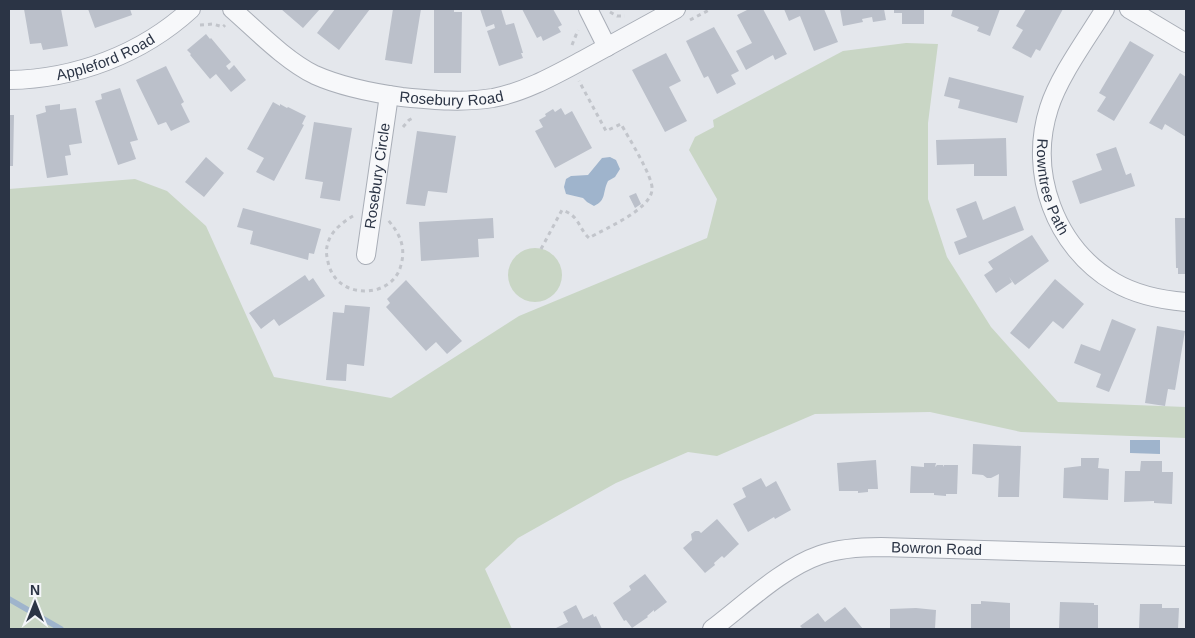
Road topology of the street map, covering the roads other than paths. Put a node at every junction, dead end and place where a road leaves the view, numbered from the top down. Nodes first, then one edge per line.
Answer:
1 (191, 9) edge
2 (232, 9) edge
3 (588, 9) edge
4 (1105, 9) edge
5 (1129, 9) edge
6 (681, 16) edge
7 (1186, 43) edge
8 (607, 47) junction
9 (9, 80) edge
10 (389, 95) junction
11 (366, 255) dead end
12 (1186, 302) edge
13 (1186, 556) edge
14 (712, 629) edge

1 - 9 street, Appleford Road
2 - 10 street, Rosebury Road
3 - 8 street
4 - 12 street, Rowntree Path
5 - 7 street
6 - 8 street, Rosebury Road
8 - 10 street, Rosebury Road
10 - 11 street, Rosebury Circle
13 - 14 street, Bowron Road

